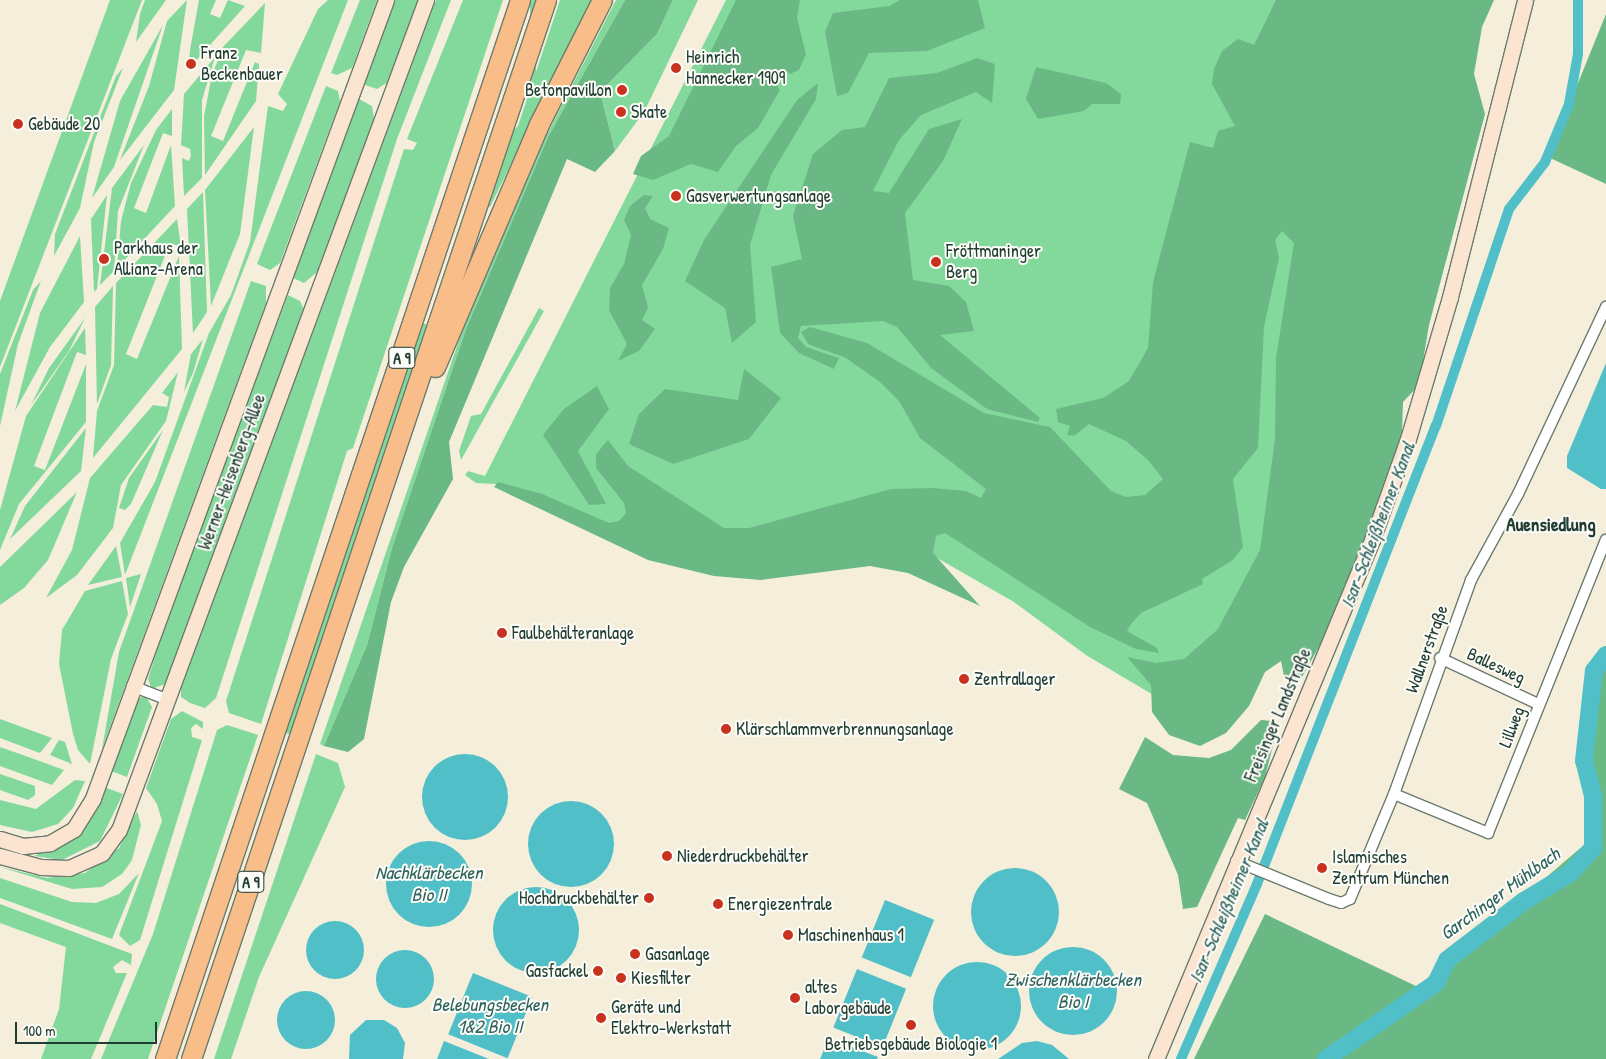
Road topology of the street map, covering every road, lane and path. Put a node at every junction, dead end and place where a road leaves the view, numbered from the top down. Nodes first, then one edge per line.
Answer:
1 (386, 0) edge
2 (426, 0) edge
3 (520, 0) edge
4 (546, 0) edge
5 (602, 0) edge
6 (1525, 0) edge
7 (1606, 307) edge
8 (387, 472) junction
9 (1606, 540) edge
10 (1440, 658) junction
11 (132, 686) junction
12 (168, 700) junction
13 (1538, 704) junction
14 (1394, 794) junction
15 (0, 839) edge
16 (0, 856) edge
17 (1236, 861) junction
18 (165, 1059) edge
19 (192, 1059) edge
20 (1156, 1059) edge

1 - 11 street, Werner-Heisenberg-Allee
2 - 12 street, Werner-Heisenberg-Allee
3 - 18 highway, A 9
4 - 8 highway, A 9
5 - 8 highway
6 - 17 street, Freisinger Landstraße
7 - 10 street, Wallnerstraße
8 - 19 highway, A 9
9 - 13 street, Lillweg
10 - 13 street, Ballesweg
10 - 14 street, Wallnerstraße
11 - 12 street
11 - 15 street, Werner-Heisenberg-Allee
12 - 16 street, Werner-Heisenberg-Allee
13 - 14 street, Lillweg
14 - 17 street, Wallnerstraße
17 - 20 street, Freisinger Landstraße

